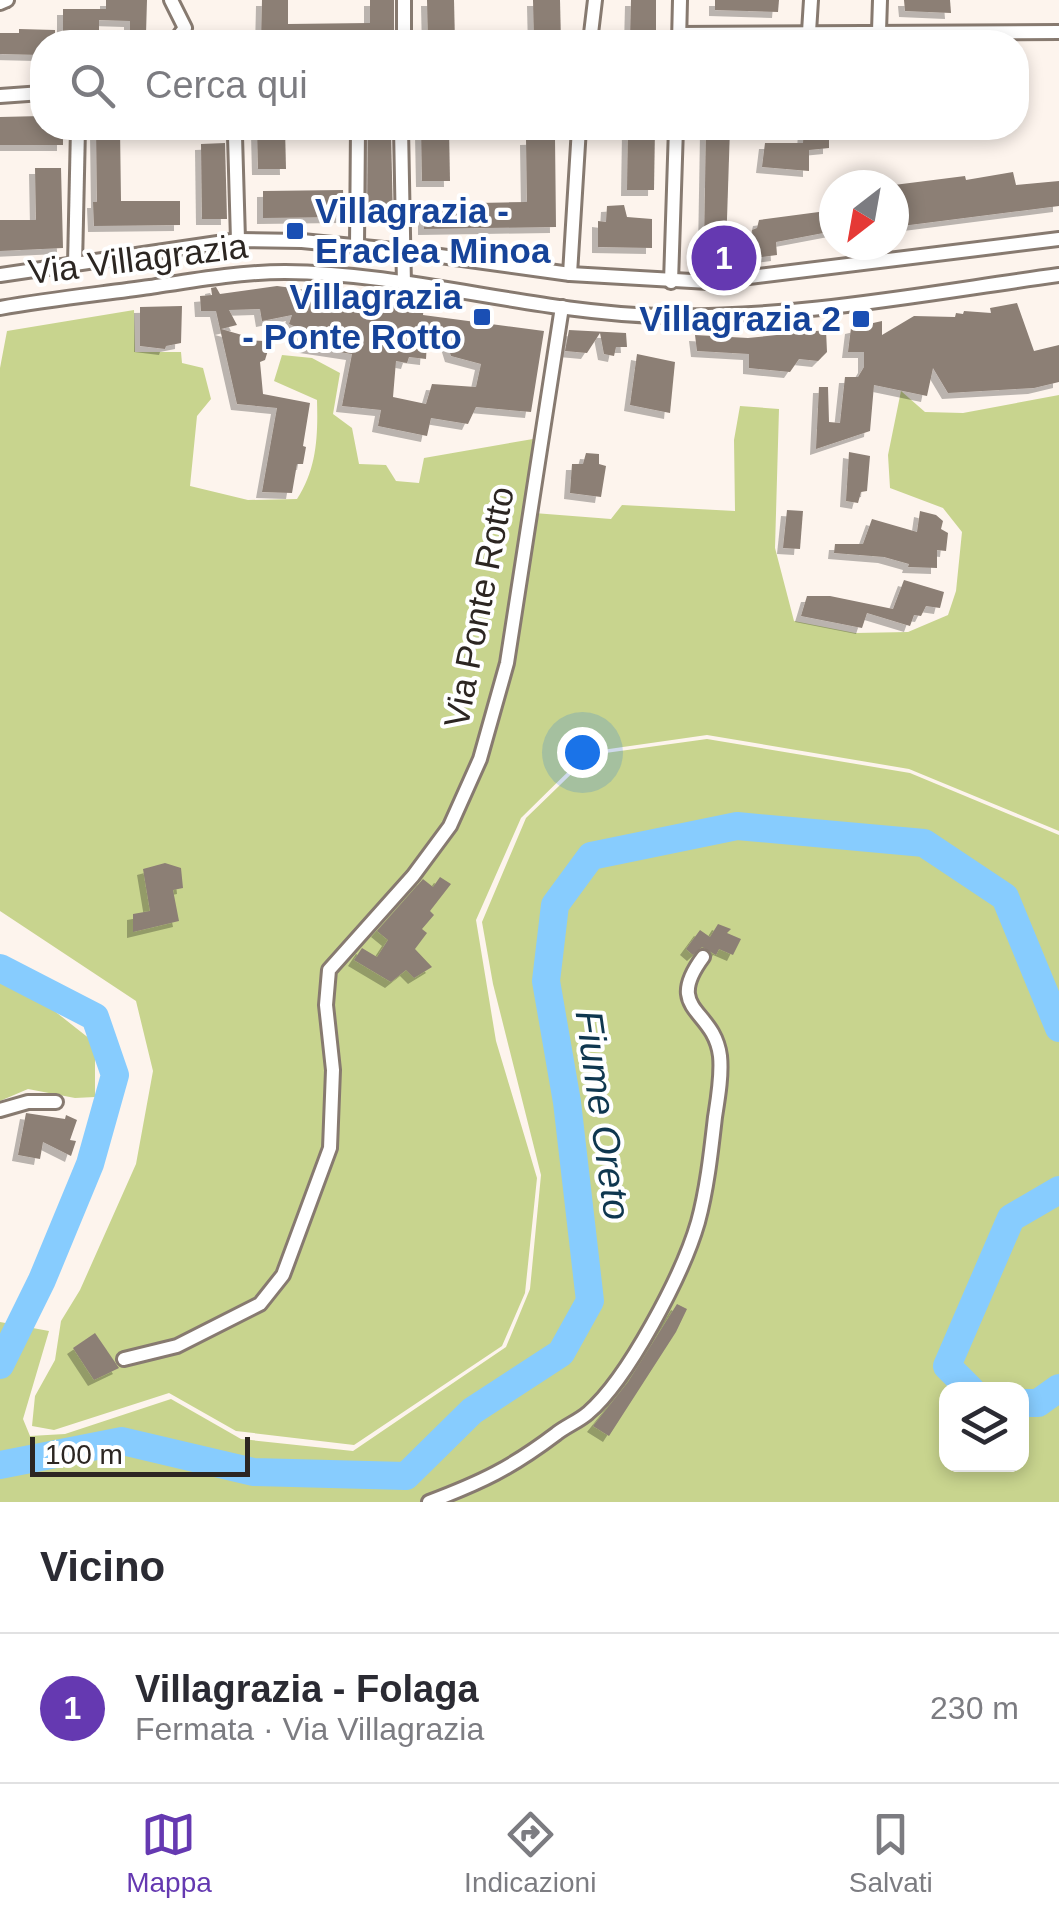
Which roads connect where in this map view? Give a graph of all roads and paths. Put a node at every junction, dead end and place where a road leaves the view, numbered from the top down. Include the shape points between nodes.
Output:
1 (7, 0) edge
2 (171, 0) edge
3 (404, 0) edge
4 (595, 0) edge
5 (680, 0) edge
6 (810, 0) edge
7 (880, 0) edge
8 (0, 3) edge
9 (184, 30) edge
10 (404, 30) edge
11 (591, 30) edge
12 (679, 30) edge
13 (809, 30) edge
14 (879, 30) edge
15 (1029, 32) edge
16 (1059, 32) edge
17 (30, 94) edge
18 (0, 96) edge
19 (78, 140) edge
20 (235, 140) edge
21 (358, 140) edge
22 (401, 140) edge
23 (578, 140) edge
24 (676, 140) edge
25 (1059, 239) edge
26 (238, 240) junction
27 (357, 246) junction
28 (404, 251) junction
29 (75, 266) junction
30 (570, 274) junction
31 (1059, 274) edge
32 (0, 275) edge
33 (672, 282) junction
34 (404, 285) junction
35 (562, 307) junction
36 (0, 308) edge
37 (702, 957) dead end
38 (56, 1102) dead end
39 (0, 1110) edge
40 (124, 1359) dead end
41 (429, 1502) edge

1 - 8 street
2 - 9 street
3 - 10 street
4 - 11 street
5 - 12 street
6 - 13 street
7 - 14 street
15 - 16 street
17 - 18 street
19 - 29 street
20 - 26 street
21 - 27 street
22 - 28 street
23 - 30 street
24 - 33 street
25 - 33 street, Via Villagrazia
26 - 27 street, Via Villagrazia
26 - 29 street, Via Villagrazia
27 - 28 street, Via Villagrazia
28 - 30 street, Via Villagrazia
28 - 34 street
29 - 32 street, Via Villagrazia
30 - 33 street, Via Villagrazia
31 - 35 street, Via Villagrazia via 730,317
34 - 35 street, Via Villagrazia
34 - 36 street, Via Villagrazia via 304,273 240,274
35 - 40 street, Via Ponte Rotto via 507,663 480,759 450,826 330,970 330,1148 284,1275 260,1304 177,1346
37 - 41 street via 686,997 714,1033 720,1058 698,1222 682,1263 617,1382 587,1414 529,1456
38 - 39 street

